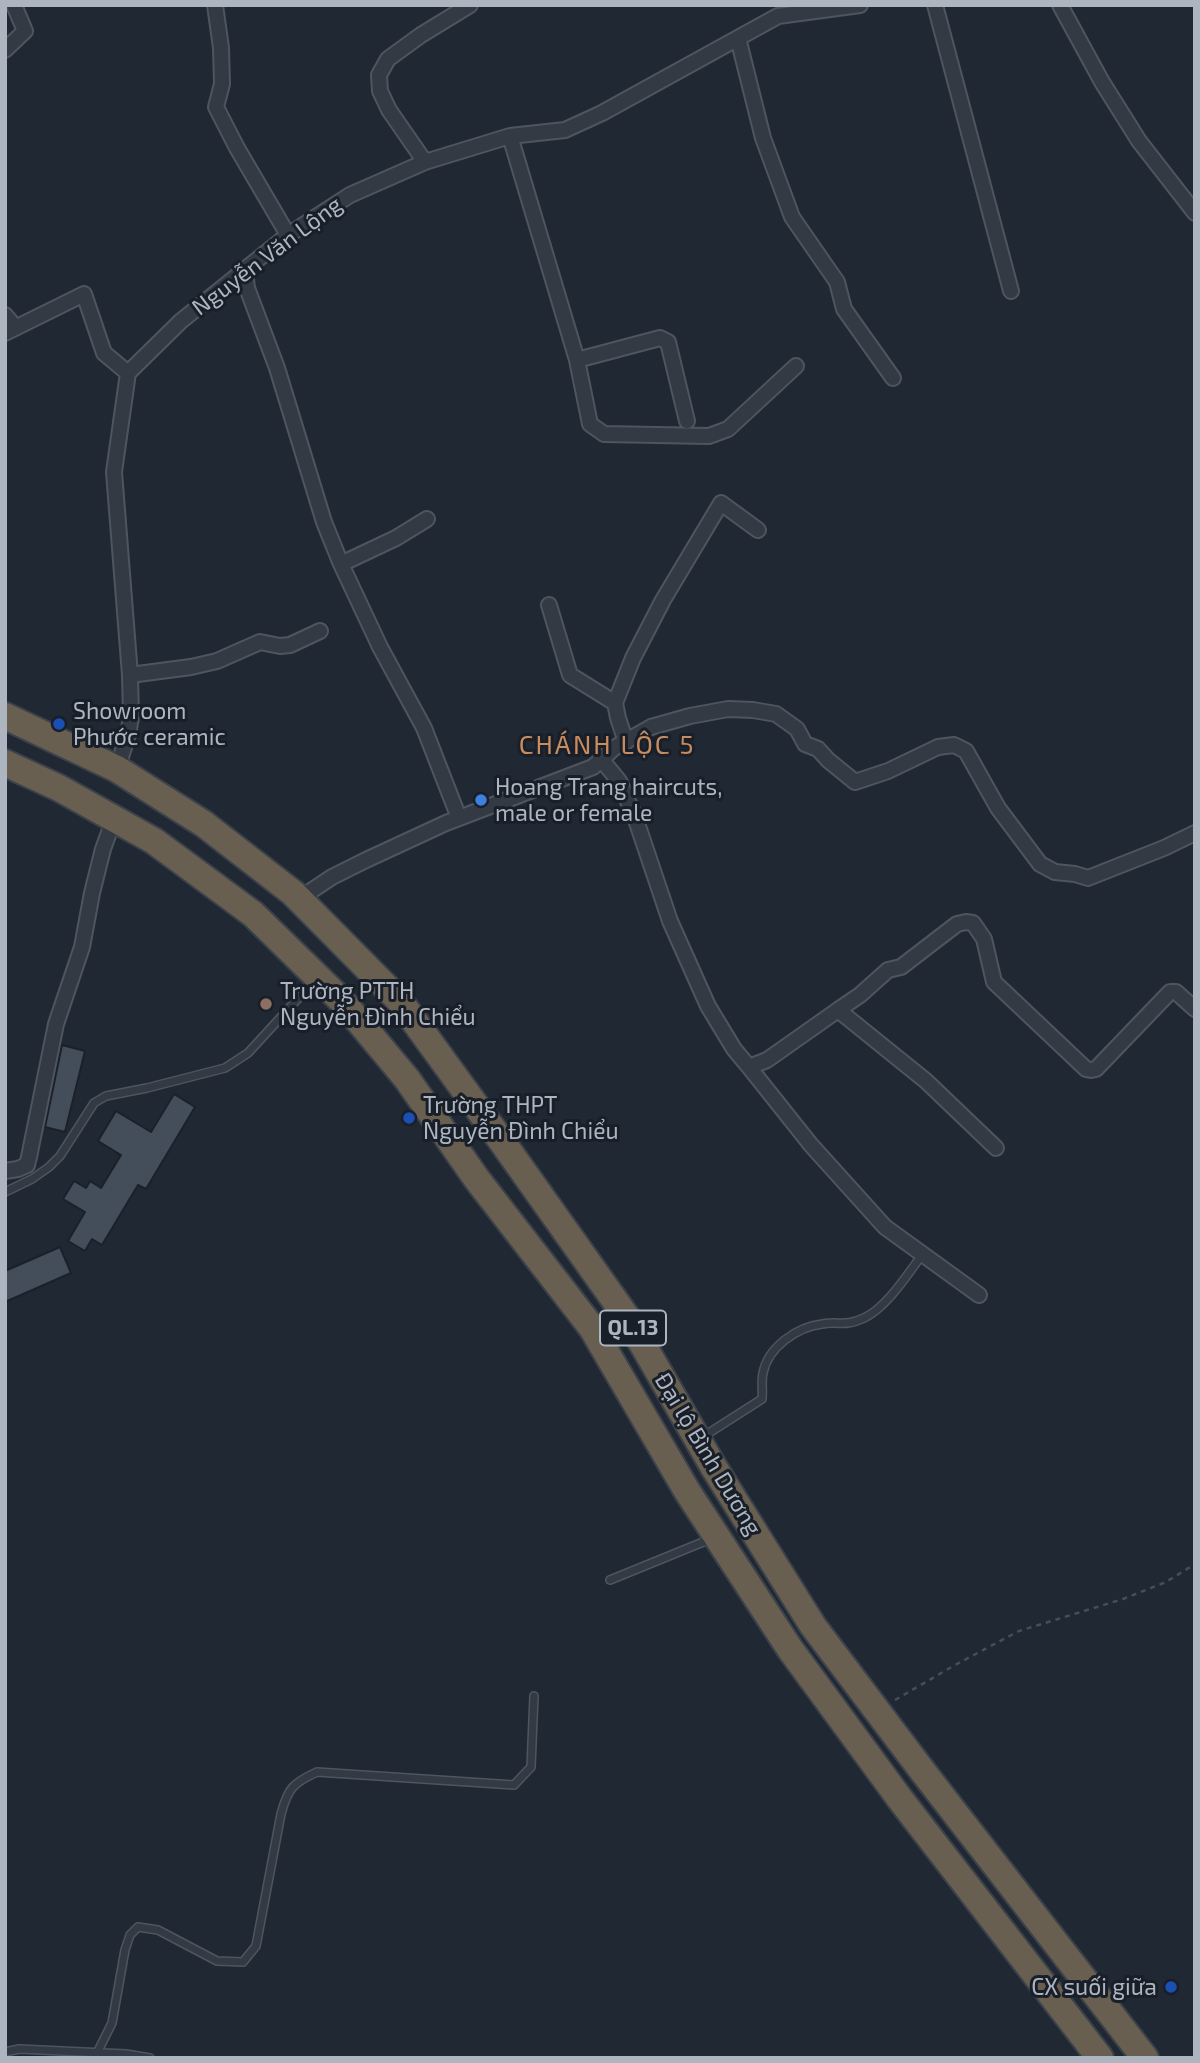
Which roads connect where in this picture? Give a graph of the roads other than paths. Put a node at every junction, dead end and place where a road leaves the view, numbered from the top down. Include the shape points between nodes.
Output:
1 (14, 5) edge
2 (215, 5) edge
3 (470, 5) edge
4 (860, 5) edge
5 (934, 5) edge
6 (1060, 5) edge
7 (777, 10) edge
8 (738, 38) junction
9 (5, 50) edge
10 (510, 136) junction
11 (425, 162) junction
12 (1195, 213) edge
13 (288, 235) junction
14 (244, 270) junction
15 (1011, 291) dead end
16 (5, 315) edge
17 (10, 330) edge
18 (576, 360) junction
19 (796, 366) dead end
20 (128, 373) junction
21 (893, 378) dead end
22 (687, 421) dead end
23 (427, 519) dead end
24 (758, 530) dead end
25 (341, 564) junction
26 (549, 605) dead end
27 (320, 631) dead end
28 (130, 675) junction
29 (615, 703) junction
30 (5, 716) edge
31 (626, 742) junction
32 (601, 759) junction
33 (5, 762) edge
34 (117, 769) junction
35 (104, 814) junction
36 (459, 818) junction
37 (1195, 833) edge
38 (299, 899) junction
39 (317, 977) junction
40 (1195, 1009) edge
41 (838, 1010) junction
42 (748, 1067) junction
43 (996, 1148) dead end
44 (5, 1171) edge
45 (5, 1192) edge
46 (922, 1255) junction
47 (979, 1295) dead end
48 (698, 1440) junction
49 (716, 1536) junction
50 (610, 1580) dead end
51 (534, 1696) dead end
52 (5, 2052) edge
53 (97, 2053) junction
54 (150, 2058) edge
55 (1100, 2058) edge
56 (1145, 2058) edge

1 - 9 street via 25,31
2 - 13 street via 222,84 216,107
3 - 11 street via 388,59 379,75 389,110
4 - 7 street
5 - 15 street
6 - 12 street via 1139,141
7 - 8 street, Nguyễn Văn Lộng
8 - 10 street, Nguyễn Văn Lộng via 565,130
8 - 21 street via 764,138 792,217 837,282 844,309
10 - 11 street, Nguyễn Văn Lộng
10 - 18 street
11 - 13 street, Nguyễn Văn Lộng via 350,195
13 - 14 street, Nguyễn Văn Lộng
14 - 20 street, Nguyễn Văn Lộng via 181,321
14 - 25 street
16 - 17 street
17 - 20 street via 84,294 104,353
18 - 19 street via 590,424 596,429 694,437 728,429
18 - 22 street via 665,339
20 - 28 street via 114,471
23 - 25 street
24 - 29 street via 721,503 663,600
25 - 36 street via 424,728
26 - 29 street via 570,675
27 - 28 street via 290,645 260,642 217,662
28 - 34 street via 130,726
29 - 31 street
30 - 34 highway, Đại lộ Bình Dương / QL.13
31 - 32 street
31 - 37 street via 651,727 690,716 753,709 776,714 797,729 805,744 818,749 855,782 938,747 954,745 966,751 998,808 1040,864 1084,878
32 - 36 street
32 - 42 street via 619,781 635,817 670,921 703,995
33 - 35 highway, Đại lộ Bình Dương / QL.13
34 - 35 highway
34 - 38 highway, Đại lộ Bình Dương / QL.13 via 204,824
35 - 39 highway, Đại lộ Bình Dương / QL.13 via 153,841 253,914
35 - 44 street via 82,947 57,1024 27,1165
36 - 38 street via 332,877
38 - 48 highway, Đại lộ Bình Dương / QL.13 via 399,1000 628,1319
39 - 45 lane via 248,1053 225,1068 106,1096 94,1103 49,1167
39 - 49 highway, Đại lộ Bình Dương / QL.13 via 407,1080 592,1328
40 - 41 street via 1170,992 1096,1069 1086,1069 994,982 985,939 973,923 966,922 901,967 888,970
41 - 42 street via 767,1060
41 - 43 street via 926,1081
42 - 46 street via 886,1227
46 - 47 street
46 - 48 lane via 896,1290 867,1317 847,1325 823,1323 803,1328 783,1341 769,1354 762,1374 762,1399
48 - 56 highway, Đại lộ Bình Dương / QL.13 via 813,1626
49 - 50 lane
49 - 55 highway, Đại lộ Bình Dương / QL.13 via 892,1788
51 - 53 lane via 531,1767 514,1785 317,1772 298,1781 287,1792 281,1814 256,1946 243,1962 217,1961 158,1930 138,1927 125,1950 112,2023
52 - 53 lane
53 - 54 lane

